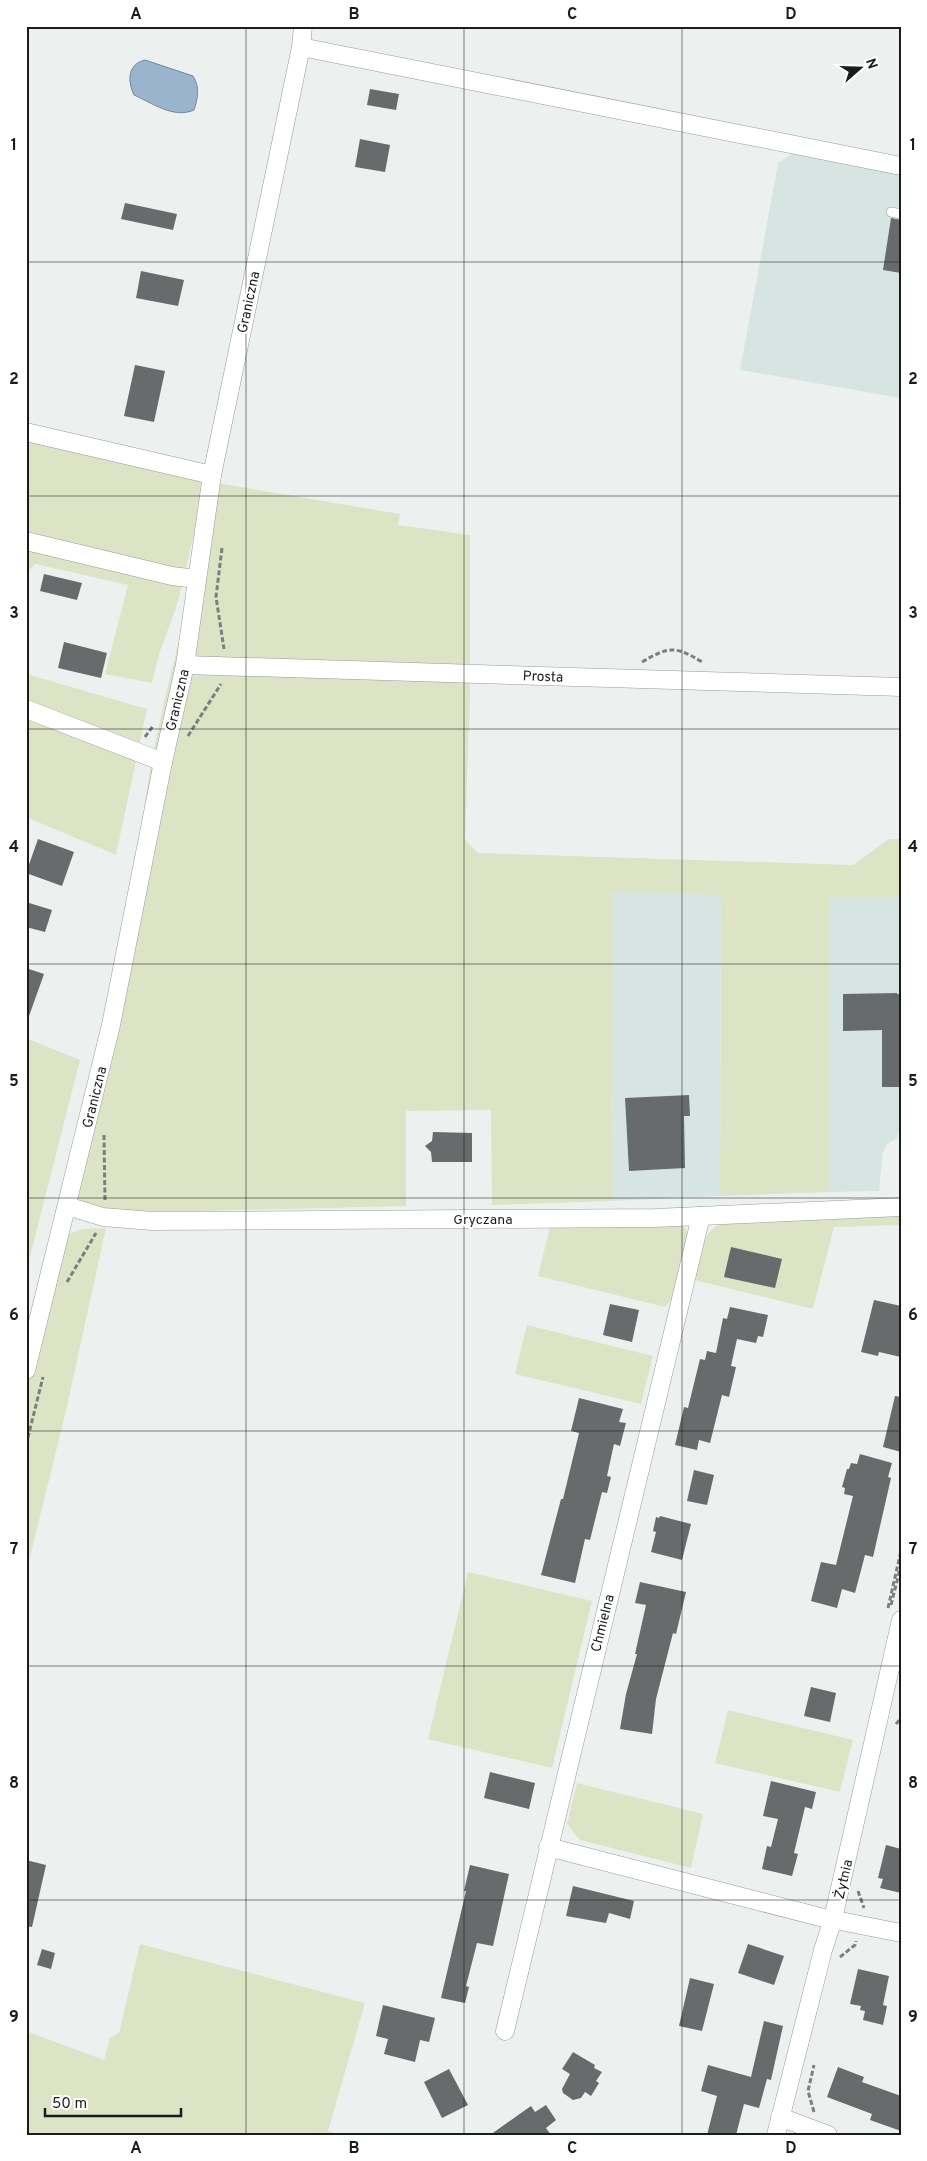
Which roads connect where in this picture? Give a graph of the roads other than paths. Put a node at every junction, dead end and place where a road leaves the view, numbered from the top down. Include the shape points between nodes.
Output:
1 (303, 26) edge
2 (301, 48) junction
3 (901, 166) edge
4 (891, 212) dead end
5 (901, 214) edge
6 (26, 432) edge
7 (212, 475) junction
8 (26, 540) edge
9 (197, 579) junction
10 (185, 665) junction
11 (901, 687) edge
12 (26, 709) edge
13 (163, 762) junction
14 (67, 1206) junction
15 (901, 1206) edge
16 (701, 1216) junction
17 (26, 1370) edge
18 (901, 1620) edge
19 (894, 1688) edge
20 (548, 1847) junction
21 (833, 1920) junction
22 (901, 1933) edge
23 (505, 2031) dead end
24 (780, 2117) junction
25 (776, 2135) edge
26 (828, 2135) edge

1 - 2 street, Graniczna
2 - 3 street
2 - 7 street, Graniczna
4 - 5 lane
6 - 7 street
7 - 9 street, Graniczna
8 - 9 street via 172,576
9 - 10 street, Graniczna
10 - 11 street, Prosta
10 - 13 street, Graniczna
12 - 13 street
13 - 14 street, Graniczna via 112,1024
14 - 16 street, Gryczana via 103,1218 152,1221
14 - 17 street, Graniczna
15 - 16 street, Gryczana
16 - 20 street, Chmielna
18 - 19 street, Żytnia
19 - 21 street, Żytnia
20 - 21 street
20 - 23 street, Chmielna
21 - 22 street
21 - 24 street, Żytnia
24 - 25 street, Żytnia
24 - 26 street

